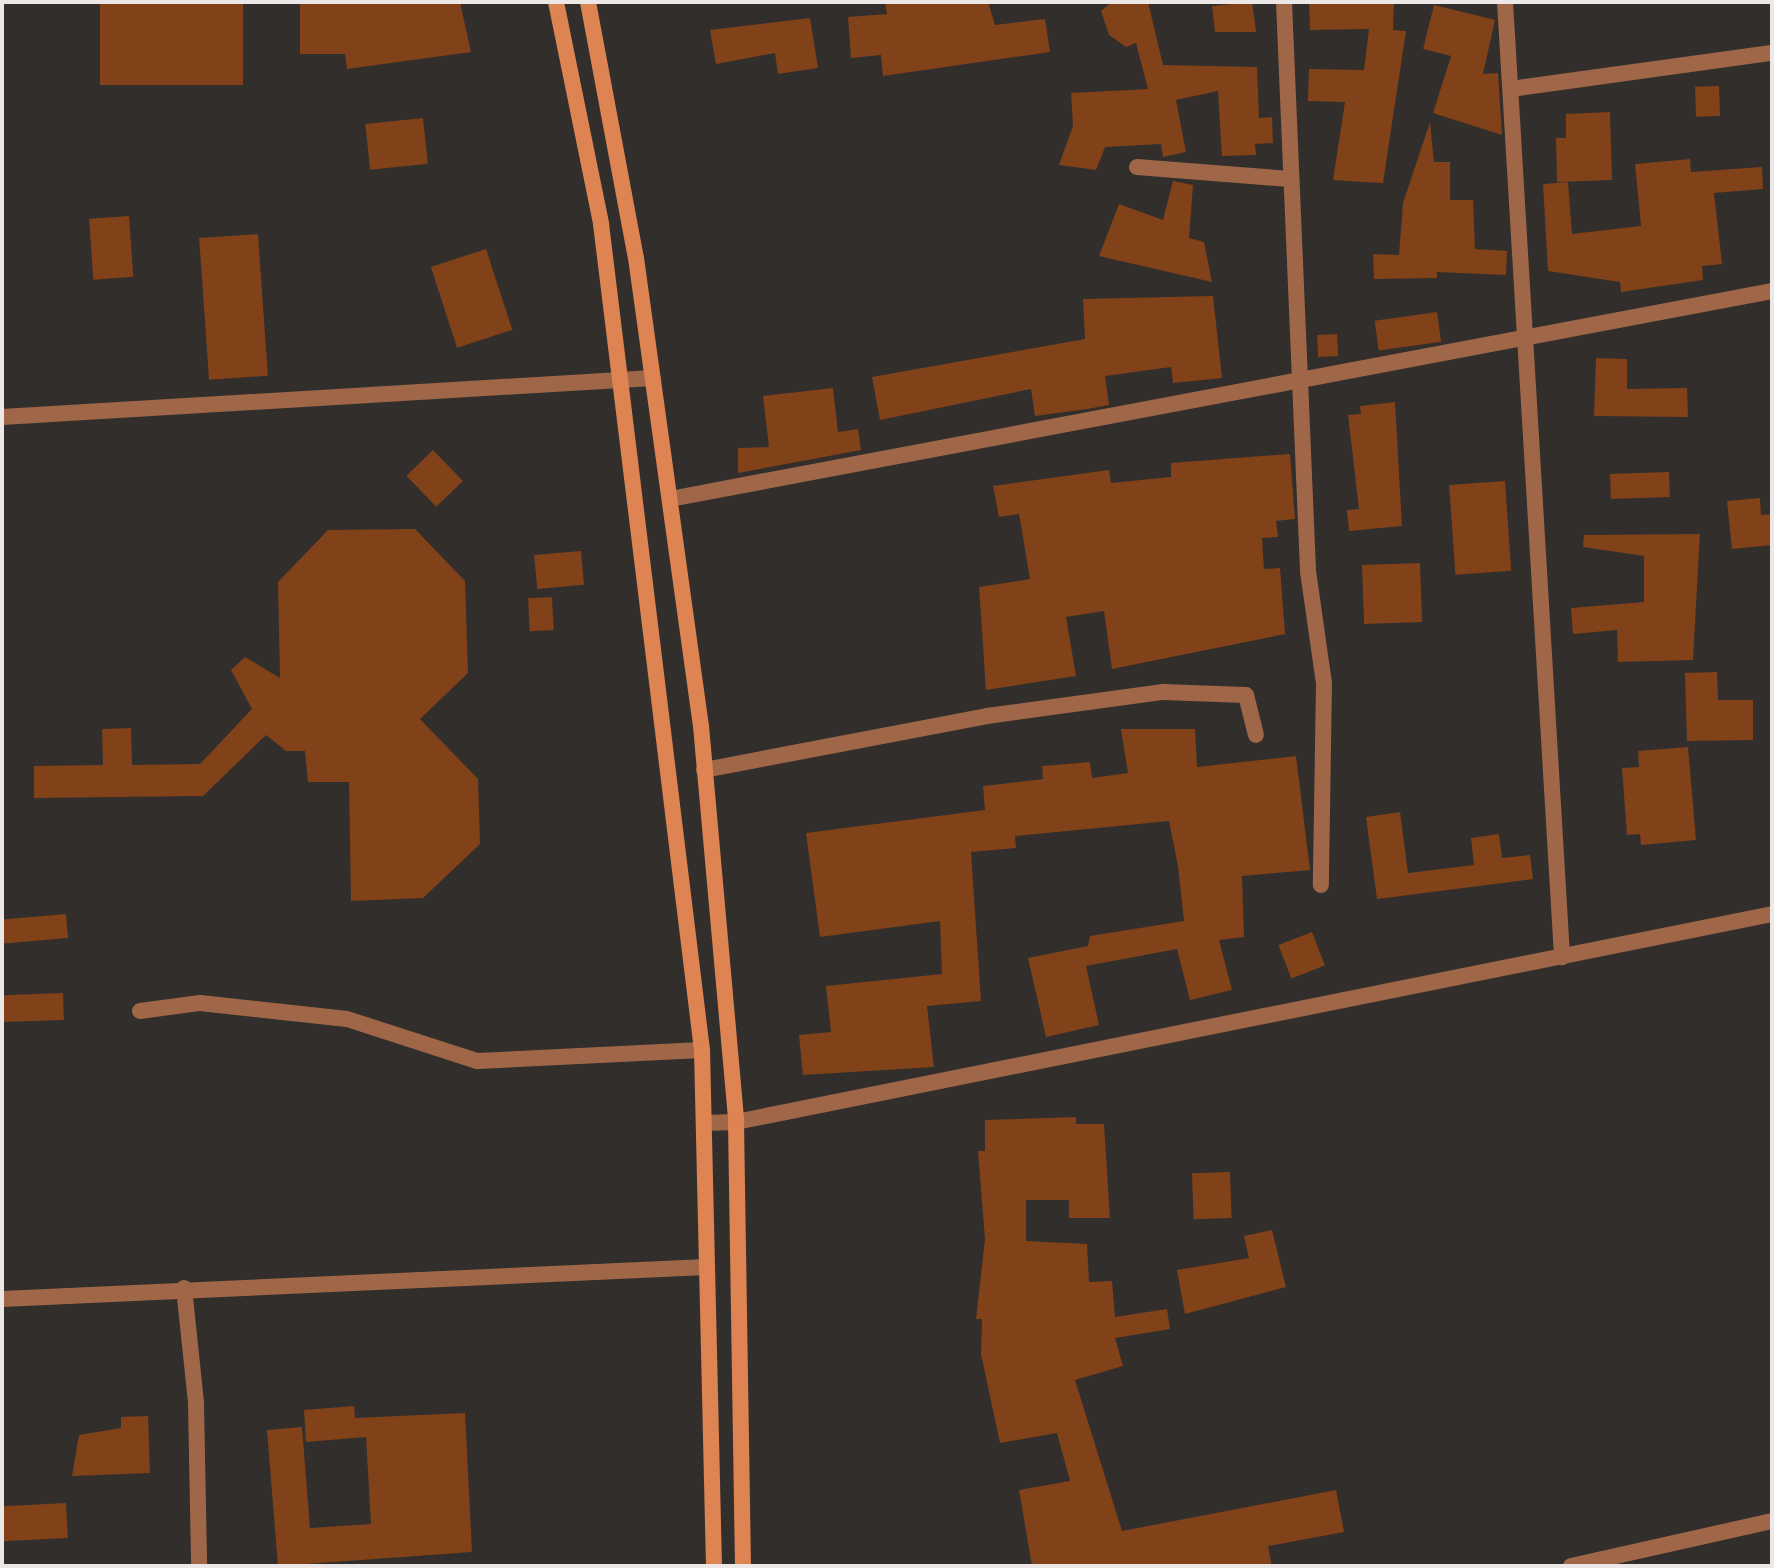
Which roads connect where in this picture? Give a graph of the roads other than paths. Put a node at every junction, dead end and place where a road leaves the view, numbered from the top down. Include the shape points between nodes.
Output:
1 (556, 2) edge
2 (588, 2) edge
3 (1284, 2) edge
4 (1505, 2) edge
5 (1772, 53) edge
6 (1511, 89) junction
7 (1137, 167) dead end
8 (1290, 179) junction
9 (1772, 291) edge
10 (1526, 343) junction
11 (653, 378) junction
12 (622, 383) junction
13 (1300, 383) junction
14 (2, 417) edge
15 (670, 499) junction
16 (1256, 735) dead end
17 (704, 770) junction
18 (1321, 885) dead end
19 (1772, 914) edge
20 (1562, 957) junction
21 (140, 1011) dead end
22 (702, 1050) junction
23 (736, 1122) junction
24 (705, 1123) junction
25 (706, 1267) junction
26 (184, 1288) junction
27 (2, 1299) edge
28 (1772, 1521) edge
29 (199, 1566) edge
30 (714, 1566) edge
31 (743, 1566) edge
32 (1571, 1566) edge

1 - 12 main road via 601,224
2 - 11 main road
3 - 8 street
4 - 6 street
5 - 6 street
6 - 10 street
7 - 8 street
8 - 13 street
9 - 10 street
10 - 13 street
10 - 20 street
11 - 12 street
11 - 15 main road
12 - 14 street
12 - 22 main road
13 - 15 street
13 - 18 street via 1308,571 1324,683
15 - 17 main road
16 - 17 street via 1246,695 1175,691 987,716
17 - 23 main road
19 - 20 street
20 - 23 street
21 - 22 street via 200,1003 347,1019 477,1061
22 - 24 main road
23 - 24 street
23 - 31 main road
24 - 25 main road
25 - 26 street
25 - 30 main road
26 - 27 street
26 - 29 street via 196,1403
28 - 32 street

